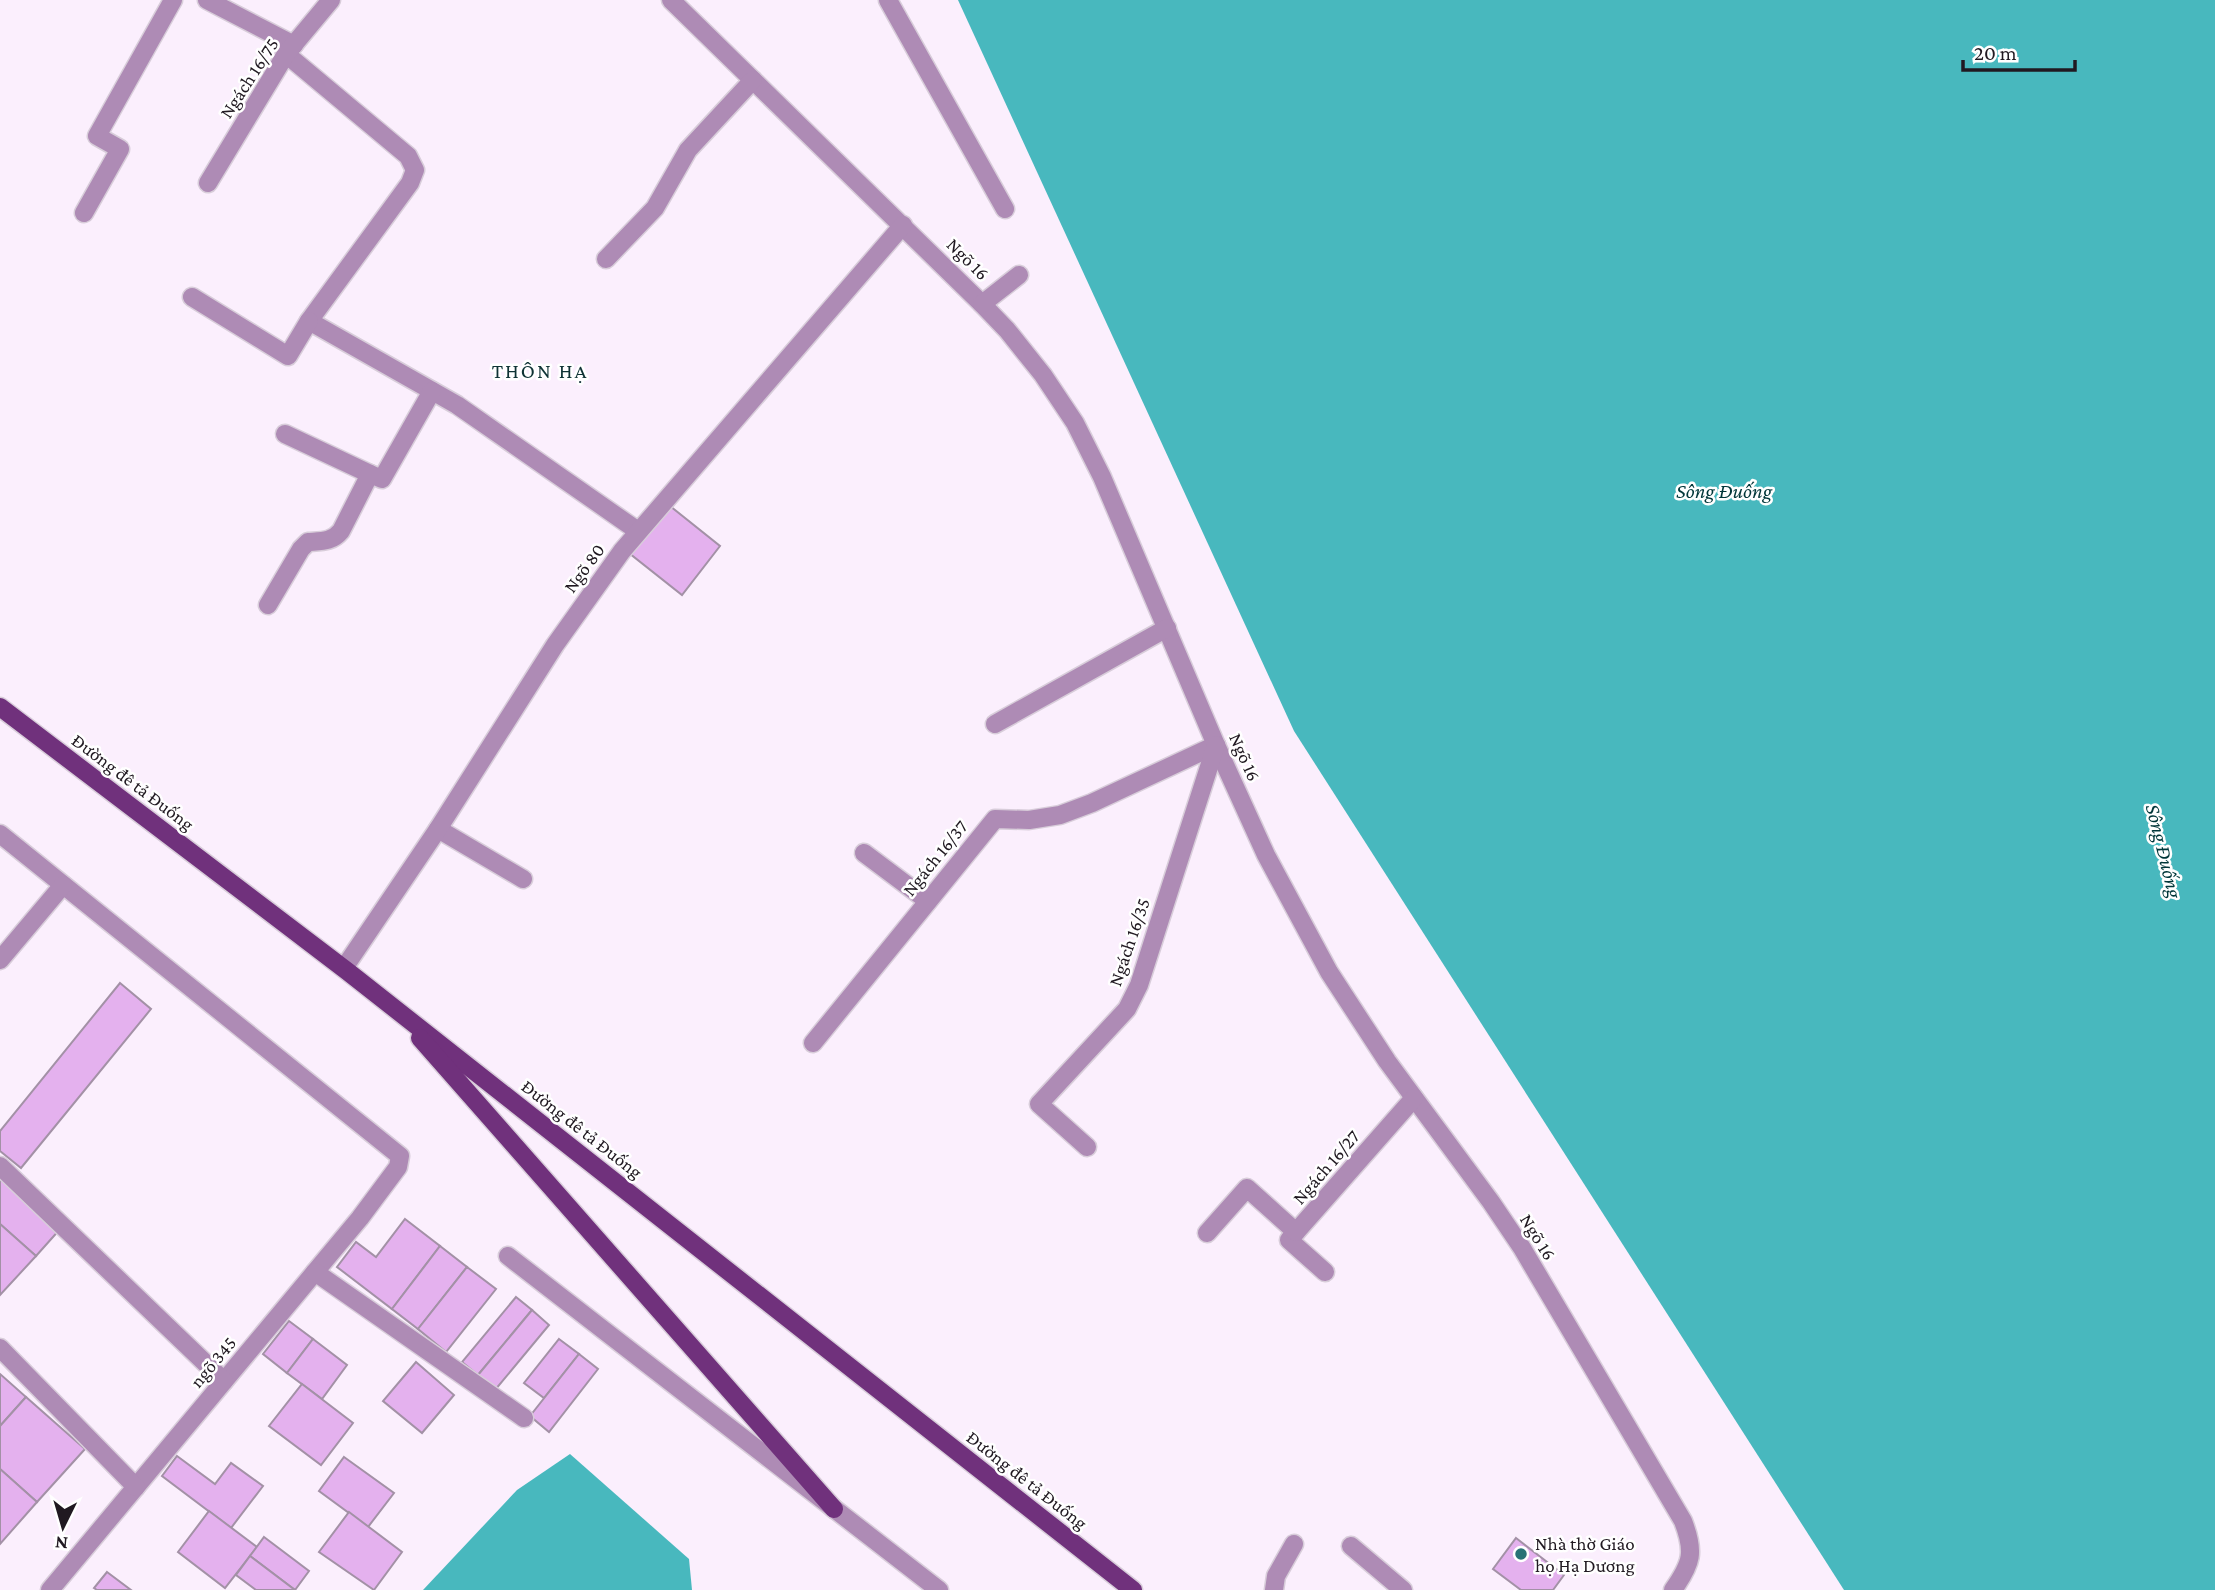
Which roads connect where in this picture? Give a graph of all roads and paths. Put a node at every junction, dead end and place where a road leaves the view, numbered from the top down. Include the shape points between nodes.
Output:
1 (173, 0) edge
2 (207, 0) edge
3 (331, 0) edge
4 (671, 0) edge
5 (888, 0) edge
6 (290, 50) junction
7 (753, 80) junction
8 (208, 183) dead end
9 (1005, 209) dead end
10 (84, 213) dead end
11 (903, 225) junction
12 (606, 259) dead end
13 (1020, 275) dead end
14 (192, 297) dead end
15 (982, 304) junction
16 (309, 321) junction
17 (432, 391) junction
18 (285, 434) dead end
19 (370, 474) junction
20 (638, 531) junction
21 (268, 605) dead end
22 (1167, 628) junction
23 (0, 708) edge
24 (995, 724) dead end
25 (1216, 745) junction
26 (438, 829) junction
27 (0, 834) edge
28 (864, 853) dead end
29 (523, 879) dead end
30 (63, 885) junction
31 (928, 901) junction
32 (0, 960) edge
33 (344, 968) junction
34 (389, 1004) junction
35 (813, 1043) dead end
36 (1414, 1098) junction
37 (1087, 1147) dead end
38 (0, 1166) edge
39 (1296, 1231) junction
40 (1207, 1233) dead end
41 (508, 1255) dead end
42 (315, 1272) junction
43 (1325, 1272) dead end
44 (0, 1349) edge
45 (224, 1381) junction
46 (524, 1419) dead end
47 (136, 1487) junction
48 (834, 1508) junction
49 (1294, 1544) dead end
50 (1352, 1546) dead end
51 (50, 1590) edge
52 (939, 1590) edge
53 (1133, 1590) edge
54 (1274, 1590) edge
55 (1403, 1590) edge
56 (1673, 1590) edge

1 - 10 street via 97,136 120,149
2 - 6 street
3 - 6 street, Ngách 16/75
4 - 7 street, Ngõ 16
5 - 9 street
6 - 8 street, Ngách 16/75
6 - 16 street via 408,156 415,170 411,183
7 - 11 street, Ngõ 16
7 - 12 street via 688,150 655,208
11 - 15 street, Ngõ 16
11 - 20 street, Ngõ 80
13 - 15 street
14 - 16 street via 288,356
15 - 22 street, Ngõ 16 via 1043,375 1075,423
16 - 17 street
17 - 19 street via 382,479
17 - 20 street
18 - 19 street
19 - 21 street via 341,531 328,541 308,542
20 - 26 street, Ngõ 80 via 555,645
22 - 24 street
22 - 25 street, Ngõ 16
23 - 33 main road, Đường đê tả Đuống
25 - 31 street, Ngách 16/37 via 1060,815 995,819
25 - 36 street, Ngõ 16 via 1266,855 1329,972
25 - 37 street, Ngách 16/35 via 1139,985 1127,1009 1040,1104
26 - 29 street
26 - 33 street, Ngõ 80
27 - 30 street
28 - 31 street
30 - 32 street
30 - 42 street, ngõ 345 via 400,1156 398,1167
31 - 35 street, Ngách 16/37
33 - 34 main road, Đường đê tả Đuống
34 - 48 main road
34 - 53 main road, Đường đê tả Đuống
36 - 39 street, Ngách 16/27
36 - 56 street, Ngõ 16 via 1522,1248 1683,1521 1691,1558
38 - 45 street
39 - 40 street, Ngách 16/27 via 1247,1188
39 - 43 street via 1289,1240
41 - 48 street
42 - 45 street, ngõ 345
42 - 46 street
44 - 47 street
45 - 47 street, ngõ 345
47 - 51 street, ngõ 345
48 - 52 street
49 - 54 street via 1276,1576
50 - 55 street

